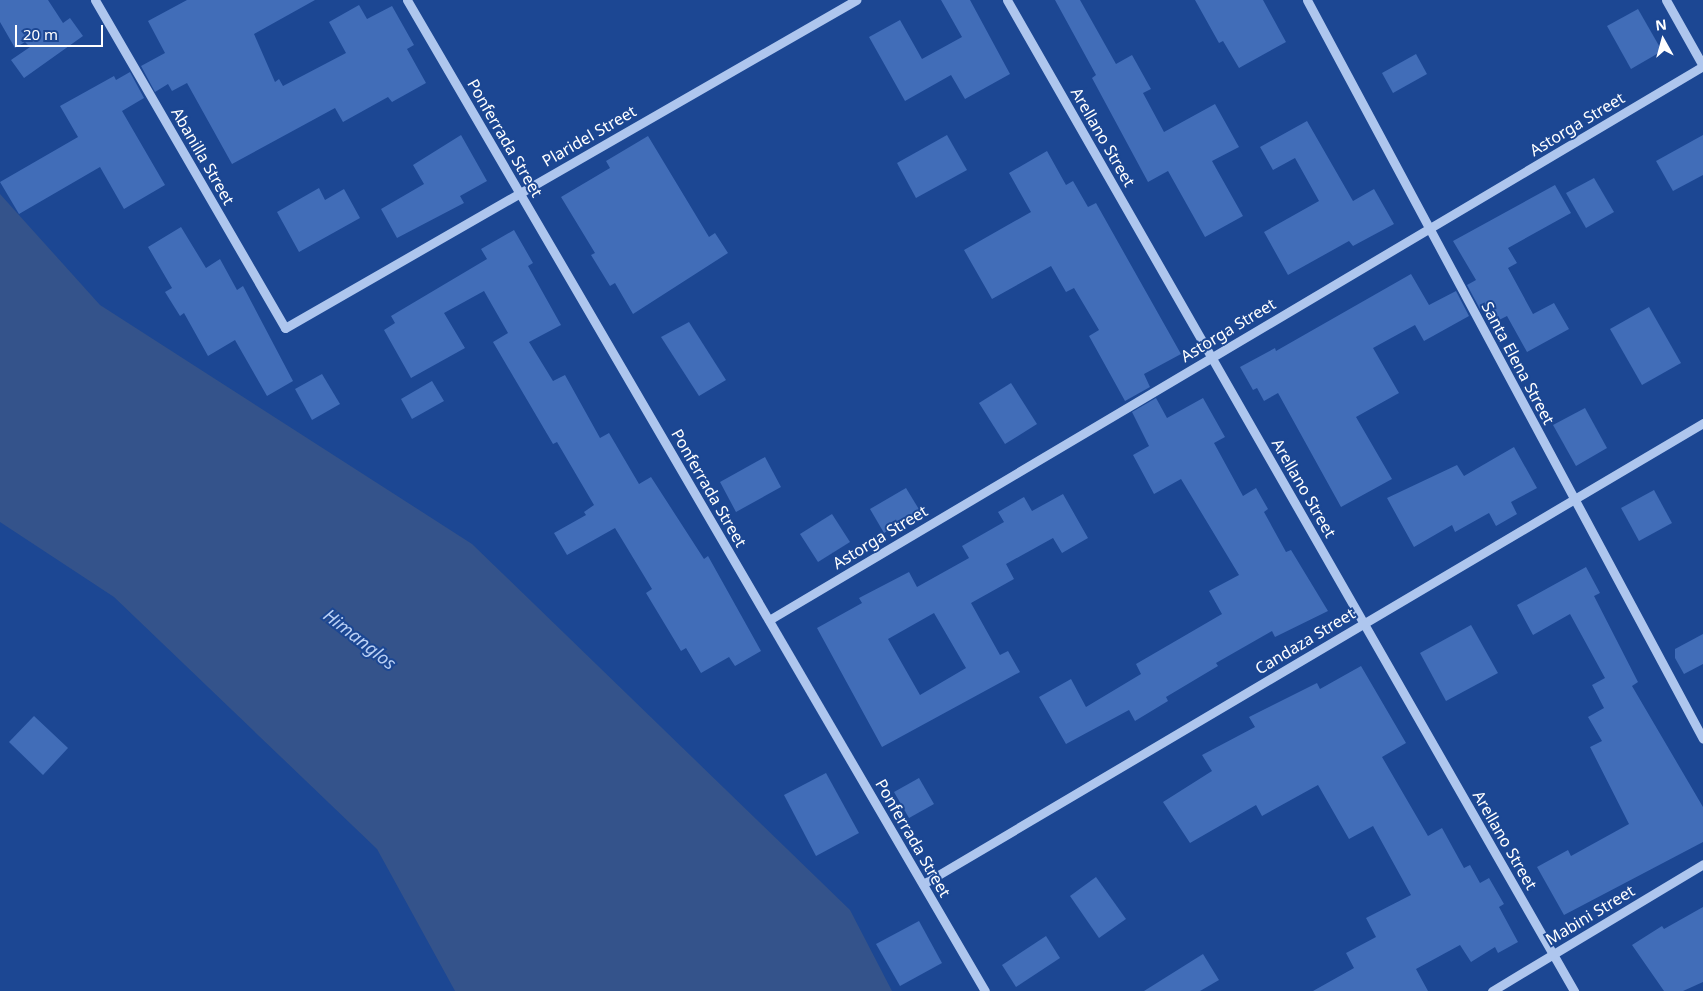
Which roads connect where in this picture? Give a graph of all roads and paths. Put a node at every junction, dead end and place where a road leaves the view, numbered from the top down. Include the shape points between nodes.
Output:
1 (95, 0) edge
2 (407, 0) edge
3 (856, 0) edge
4 (1007, 0) edge
5 (1307, 0) edge
6 (1666, 0) edge
7 (1703, 66) edge
8 (520, 193) junction
9 (1430, 229) junction
10 (285, 328) joint
11 (1212, 358) junction
12 (1703, 423) edge
13 (1574, 499) junction
14 (769, 620) junction
15 (1364, 623) junction
16 (1703, 739) edge
17 (1703, 864) edge
18 (923, 884) junction
19 (1553, 954) junction
20 (985, 991) edge
21 (1492, 991) edge
22 (1574, 991) edge

1 - 10 street, Abanilla Street
2 - 8 street, Ponferrada Street
3 - 8 street, Plaridel Street
4 - 11 street, Arellano Street
5 - 9 street, Santa Elena Street
6 - 7 street
7 - 9 street, Astorga Street
8 - 10 street, Plaridel Street
8 - 14 street, Ponferrada Street
9 - 11 street, Astorga Street
9 - 13 street, Santa Elena Street
11 - 14 street, Astorga Street
11 - 15 street, Arellano Street
12 - 13 street, Candaza Street
13 - 15 street, Candaza Street
13 - 16 street, Santa Elena Street
14 - 18 street, Ponferrada Street
15 - 18 street, Candaza Street
15 - 19 street, Arellano Street
17 - 19 street, Mabini Street
18 - 20 street, Ponferrada Street
19 - 21 street, Mabini Street
19 - 22 street, Arellano Street

